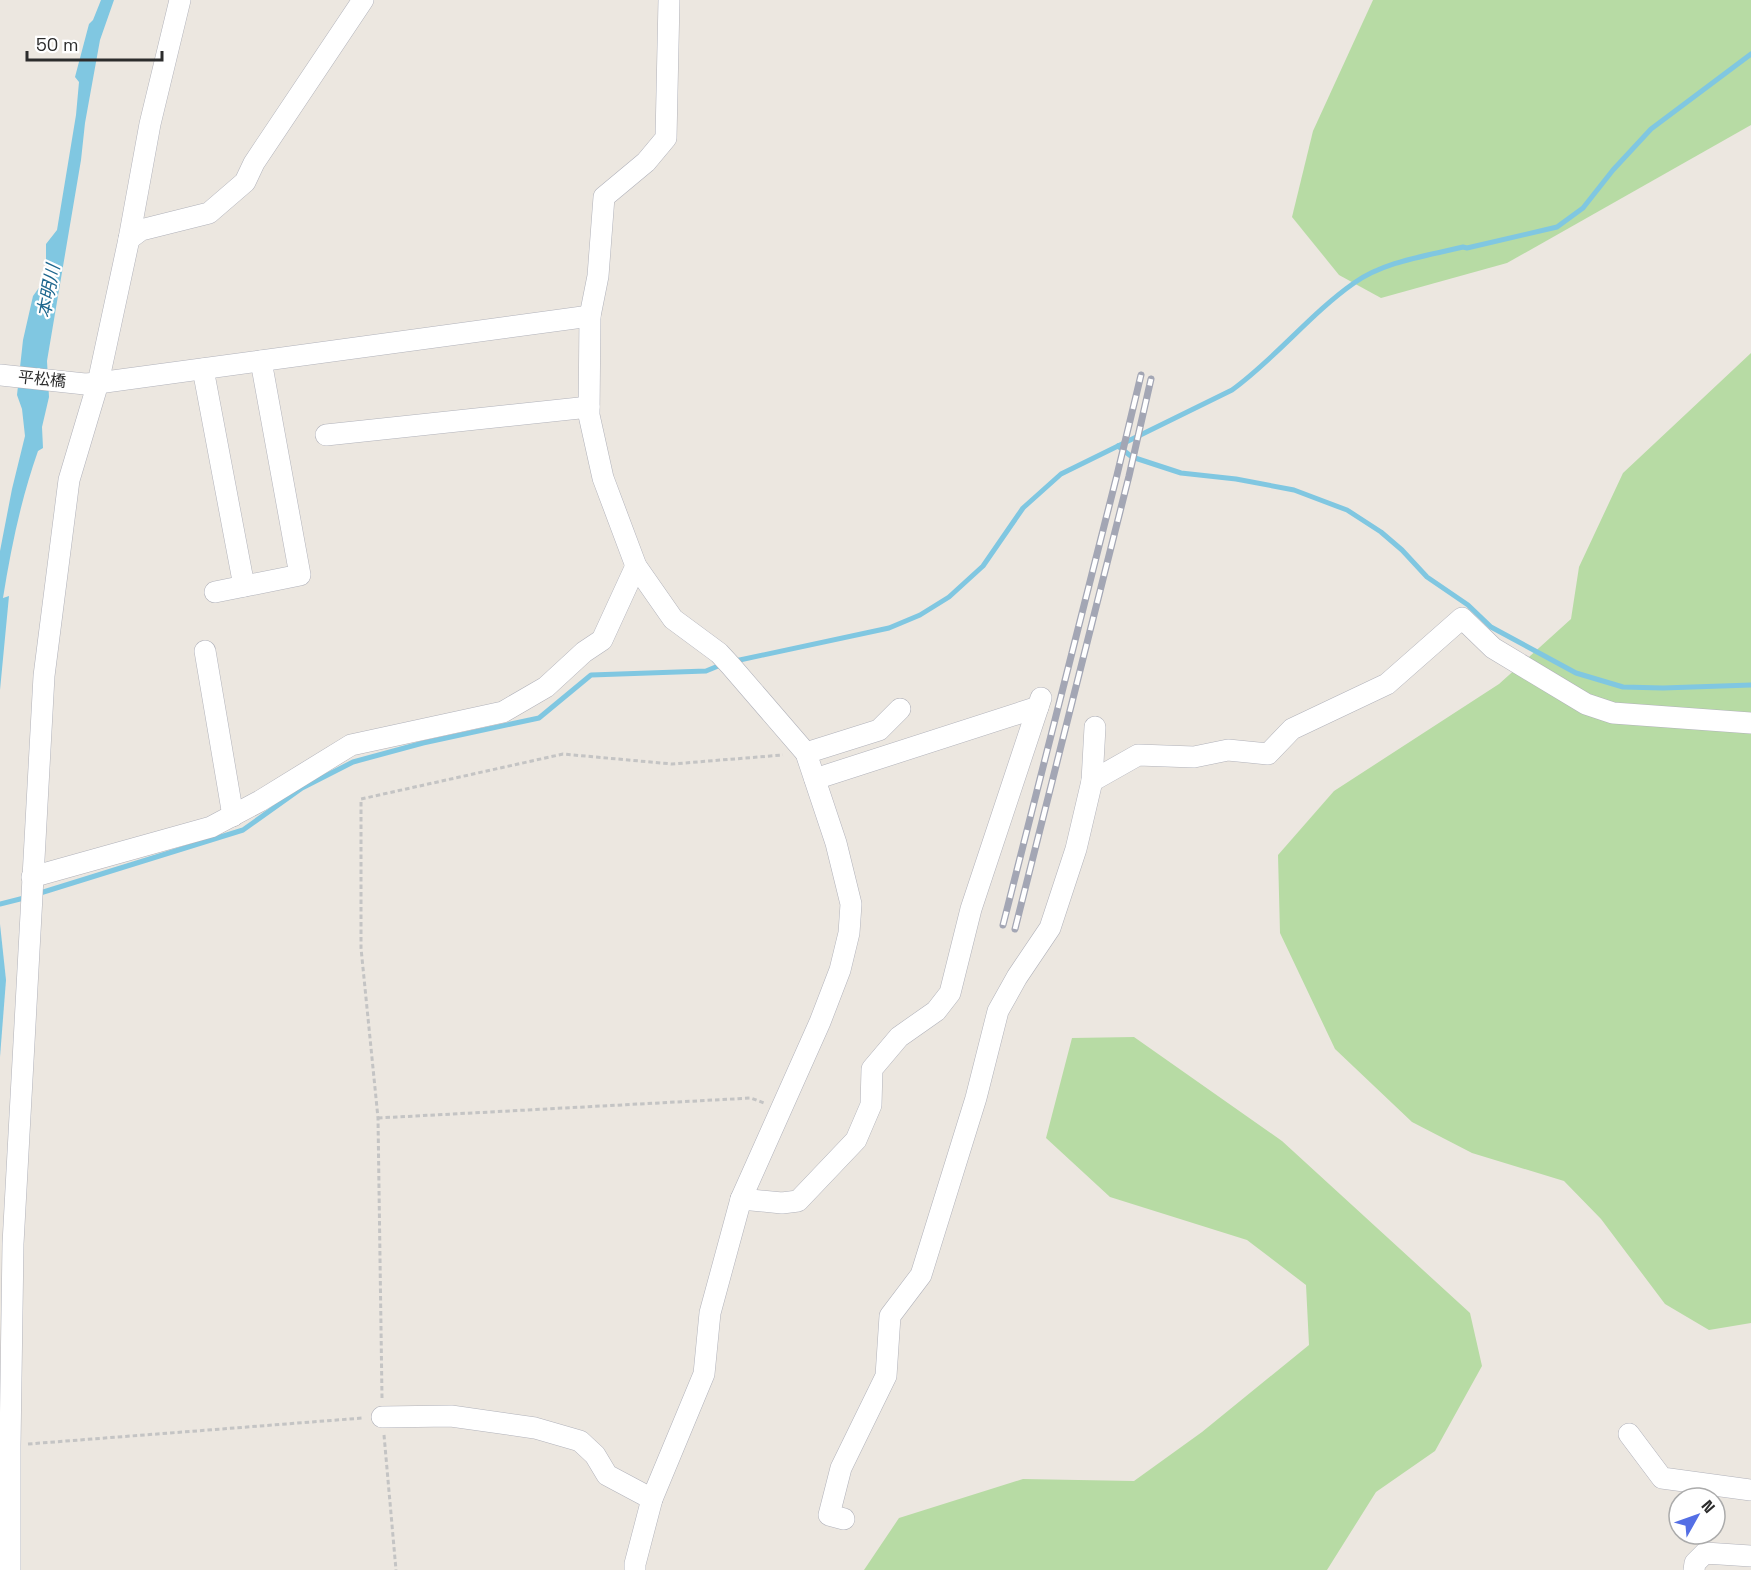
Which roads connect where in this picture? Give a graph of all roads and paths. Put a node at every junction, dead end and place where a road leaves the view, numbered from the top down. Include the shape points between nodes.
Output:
1 (180, 0) edge
2 (363, 0) edge
3 (669, 0) edge
4 (129, 239) junction
5 (590, 316) junction
6 (261, 361) junction
7 (203, 369) junction
8 (0, 375) edge
9 (92, 384) junction
10 (589, 407) junction
11 (326, 435) dead end
12 (636, 566) junction
13 (244, 586) junction
14 (215, 592) dead end
15 (205, 651) dead end
16 (900, 709) dead end
17 (1751, 723) edge
18 (1095, 727) dead end
19 (806, 753) junction
20 (815, 779) junction
21 (1092, 781) junction
22 (233, 816) junction
23 (32, 880) junction
24 (782, 1109) junction
25 (378, 1118) junction
26 (741, 1199) junction
27 (382, 1417) junction
28 (1629, 1434) dead end
29 (9, 1446) junction
30 (1751, 1490) edge
31 (652, 1499) junction
32 (844, 1519) dead end
33 (1751, 1556) edge
34 (10, 1570) edge
35 (396, 1570) edge
36 (635, 1570) edge
37 (1694, 1570) edge

1 - 4 street via 150,124
2 - 4 street via 245,182 209,213 141,230
3 - 5 street via 666,138 646,162 604,197 598,276
4 - 9 street
5 - 6 street, 平松橋
5 - 10 street
6 - 7 street, 平松橋
6 - 13 street via 300,575
7 - 9 street, 平松橋
7 - 13 street
8 - 9 street, 平松橋
9 - 23 street via 69,480 44,676
10 - 11 street
10 - 12 street via 603,478
12 - 19 street via 673,619 725,660
12 - 22 street via 602,640 546,687 503,712 351,745
13 - 14 street
15 - 22 street
16 - 19 street via 879,730
17 - 21 street via 1613,713 1586,704 1493,648 1462,618 1387,684 1292,729 1268,754 1228,750 1194,757 1138,754
18 - 21 street
19 - 20 street
19 - 25 path via 672,764 563,754 361,799 361,948
20 - 24 street via 851,904 849,933 840,970
20 - 26 street via 1040,702 971,909 950,993 936,1011 899,1037 872,1069 871,1105 856,1140 798,1200 782,1203
21 - 32 street via 1076,849 1050,928 998,1011 976,1098 921,1275 890,1316 886,1376 841,1468 829,1515
22 - 23 street via 211,827
23 - 29 street via 13,1244
24 - 25 path via 751,1098
24 - 26 street
25 - 27 path
26 - 31 street via 710,1313 704,1374
27 - 29 path
27 - 31 street via 451,1416 534,1428 580,1441 595,1455 607,1475
27 - 35 path
28 - 30 street via 1662,1478
29 - 34 street
31 - 36 street
33 - 37 street via 1705,1553

